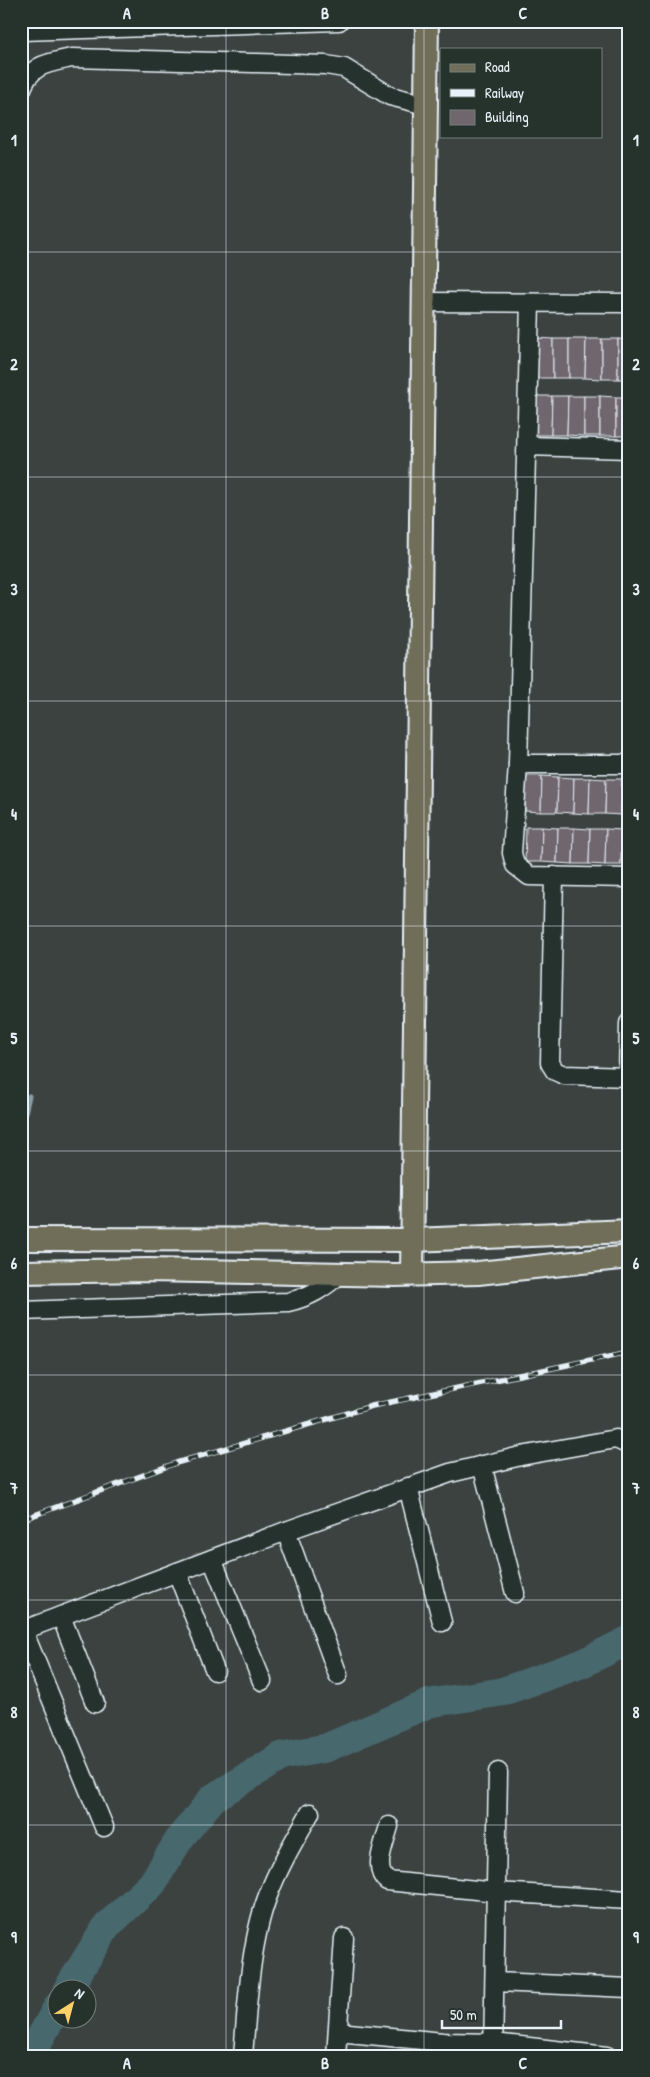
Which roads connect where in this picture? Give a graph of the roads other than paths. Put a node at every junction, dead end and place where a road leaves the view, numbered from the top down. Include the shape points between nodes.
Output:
1 (339, 21) edge
2 (427, 21) edge
3 (21, 31) edge
4 (21, 91) edge
5 (426, 105) junction
6 (423, 302) junction
7 (530, 303) junction
8 (629, 303) edge
9 (527, 446) junction
10 (629, 449) edge
11 (518, 764) junction
12 (629, 764) edge
13 (554, 876) junction
14 (629, 878) edge
15 (629, 1023) edge
16 (628, 1077) edge
17 (629, 1231) edge
18 (21, 1239) edge
19 (412, 1240) junction
20 (629, 1258) edge
21 (21, 1272) edge
22 (341, 1273) junction
23 (412, 1274) junction
24 (21, 1310) edge
25 (629, 1445) edge
26 (482, 1465) junction
27 (408, 1488) junction
28 (286, 1531) junction
29 (212, 1559) junction
30 (176, 1572) junction
31 (515, 1593) dead end
32 (61, 1616) junction
33 (442, 1622) dead end
34 (22, 1630) edge
35 (216, 1671) dead end
36 (338, 1675) dead end
37 (262, 1680) dead end
38 (95, 1702) dead end
39 (498, 1772) dead end
40 (310, 1813) dead end
41 (104, 1826) dead end
42 (389, 1826) dead end
43 (496, 1892) junction
44 (629, 1900) edge
45 (344, 1938) dead end
46 (495, 1982) junction
47 (629, 1988) edge
48 (338, 2032) junction
49 (493, 2049) edge
50 (243, 2056) edge
51 (336, 2056) edge
52 (607, 2056) edge

1 - 3 street
2 - 5 main road
4 - 5 street via 41,64 72,58 274,62 344,68 379,91
5 - 6 main road
6 - 7 street
6 - 19 main road
7 - 8 street
7 - 9 street
9 - 10 street
9 - 11 street
11 - 12 street
11 - 13 street via 512,853 515,865 529,876
13 - 14 street
13 - 16 street via 550,1063 555,1071 564,1075
15 - 16 street
17 - 19 main road
18 - 19 main road
19 - 23 main road
20 - 23 main road via 478,1273
21 - 22 main road
22 - 23 main road
22 - 24 street via 313,1295 288,1302
25 - 26 street via 616,1439
26 - 27 street
26 - 31 street
27 - 28 street
27 - 33 street
28 - 29 street
28 - 36 street
29 - 30 street
29 - 37 street
30 - 32 street
30 - 35 street
32 - 34 street
32 - 38 street
34 - 41 street
39 - 43 street
40 - 50 street via 266,1900 248,1996
42 - 43 street via 379,1869 387,1881
43 - 44 street
43 - 46 street
45 - 48 street
46 - 47 street
46 - 49 street
48 - 49 street
48 - 51 street
49 - 52 street

